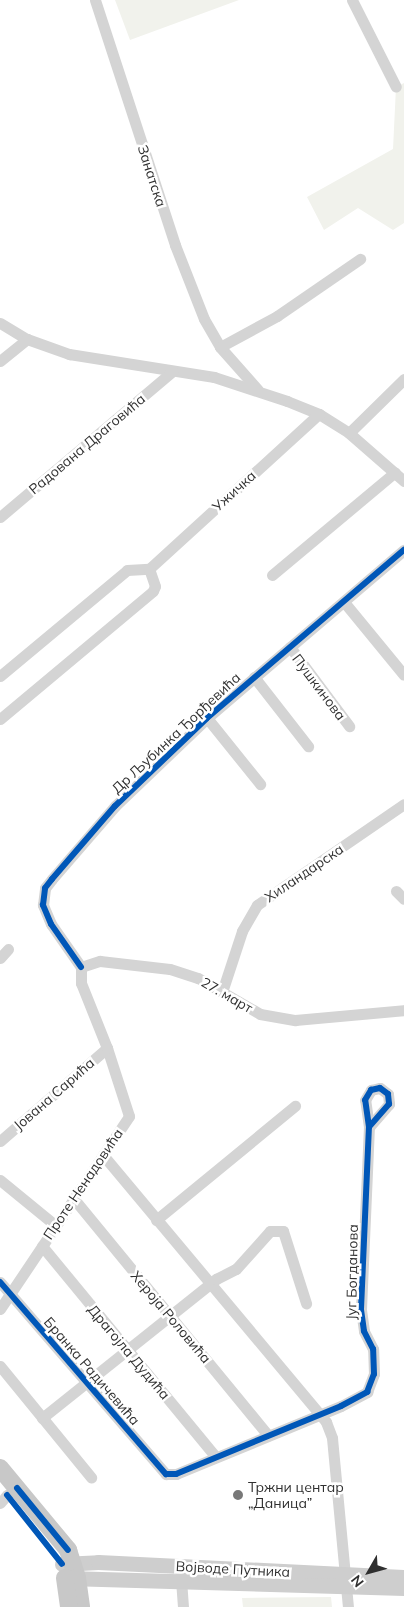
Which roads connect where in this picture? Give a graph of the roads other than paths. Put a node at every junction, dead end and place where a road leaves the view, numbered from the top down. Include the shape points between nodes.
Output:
1 (95, 0) edge
2 (352, 0) edge
3 (396, 87) dead end
4 (360, 259) dead end
5 (0, 323) edge
6 (27, 339) junction
7 (220, 347) junction
8 (0, 361) edge
9 (233, 361) junction
10 (173, 371) junction
11 (404, 379) edge
12 (226, 380) junction
13 (258, 390) junction
14 (319, 414) junction
15 (349, 433) junction
16 (396, 472) junction
17 (404, 481) edge
18 (0, 517) edge
19 (404, 550) edge
20 (149, 569) junction
21 (272, 574) dead end
22 (344, 602) junction
23 (290, 647) junction
24 (404, 675) edge
25 (0, 676) edge
26 (254, 678) junction
27 (207, 718) junction
28 (0, 719) edge
29 (349, 726) dead end
30 (308, 746) dead end
31 (260, 784) dead end
32 (404, 804) edge
33 (81, 967) junction
34 (222, 992) junction
35 (404, 1010) edge
36 (107, 1048) junction
37 (294, 1106) dead end
38 (369, 1127) dead end
39 (0, 1140) edge
40 (102, 1155) junction
41 (0, 1180) edge
42 (74, 1200) junction
43 (156, 1220) junction
44 (55, 1225) junction
45 (42, 1246) junction
46 (0, 1282) edge
47 (210, 1284) junction
48 (10, 1294) junction
49 (306, 1303) dead end
50 (0, 1309) edge
51 (170, 1316) junction
52 (127, 1350) junction
53 (0, 1366) edge
54 (86, 1384) junction
55 (321, 1414) junction
56 (42, 1418) junction
57 (268, 1435) junction
58 (216, 1457) junction
59 (0, 1468) edge
60 (166, 1474) joint
61 (90, 1477) dead end
62 (2, 1494) edge
63 (69, 1566) junction
64 (180, 1566) junction
65 (404, 1577) edge
66 (104, 1578) junction
67 (346, 1580) junction
68 (181, 1582) junction
69 (404, 1588) edge
70 (77, 1606) edge
71 (183, 1607) edge
72 (348, 1607) edge

1 - 7 street, Занатска via 175,246 204,320
2 - 3 street
4 - 7 street via 277,316
5 - 6 street
6 - 8 street
6 - 10 street via 69,354
7 - 9 street, Занатска
9 - 12 street via 233,372
9 - 13 street, Занатска
10 - 12 street
10 - 18 street, Радована Драговића
11 - 15 street
12 - 13 street
13 - 14 street
14 - 15 street
14 - 20 street, Ужичка
15 - 16 street
16 - 17 street
16 - 21 street
19 - 22 street, Др Љубинка Ђорђевића
20 - 25 street via 126,570
20 - 28 street via 155,586 153,591
22 - 23 street, Др Љубинка Ђорђевића
22 - 24 street
23 - 26 street, Др Љубинка Ђорђевића
23 - 29 street, Пушкинова
26 - 27 street, Др Љубинка Ђорђевића
26 - 30 street
27 - 31 street
27 - 33 street, Др Љубинка Ђорђевића via 115,806 45,888 42,905
32 - 34 street, Хиландарска via 257,905 242,931
33 - 34 street, 27. март via 100,961 163,968 198,978
33 - 36 street, Проте Ненадовића via 81,983
34 - 35 street, 27. март via 260,1014 295,1020
36 - 39 street, Јована Сарића
36 - 40 street, Проте Ненадовића via 129,1116
37 - 43 street
38 - 55 street, Југ Богданова via 361,1309 364,1331 373,1349 373,1384 360,1397
40 - 42 street, Проте Ненадовића
40 - 43 street
41 - 44 street
42 - 44 street, Проте Ненадовића
42 - 51 street, Хероја Роловића
43 - 47 street
44 - 45 street, Проте Ненадовића
45 - 48 street, Проте Ненадовића
45 - 52 street, Драгојла Дудића
46 - 48 street, Бранка Радичевића
47 - 49 street via 236,1269 270,1231 279,1229 286,1236
47 - 51 street
47 - 55 street
48 - 50 street, Проте Ненадовића
48 - 54 street, Бранка Радичевића
51 - 52 street
51 - 57 street, Хероја Роловића
52 - 54 street
52 - 58 street, Драгојла Дудића
53 - 56 street
54 - 56 street
54 - 60 street, Бранка Радичевића
55 - 57 street, Југ Богданова
55 - 67 street via 332,1438
56 - 61 street
57 - 58 street, Југ Богданова
58 - 60 street, Југ Богданова via 176,1474
59 - 63 main road
62 - 63 main road
63 - 64 main road, Војводе Путника via 98,1562
63 - 66 main road, Војводе Путника
63 - 70 main road
64 - 67 main road, Војводе Путника
64 - 68 street
65 - 67 main road, Војводе Путника
66 - 68 main road, Војводе Путника
66 - 70 main road via 87,1585
67 - 68 main road, Војводе Путника
67 - 69 main road, Војводе Путника
67 - 72 street
68 - 71 street

